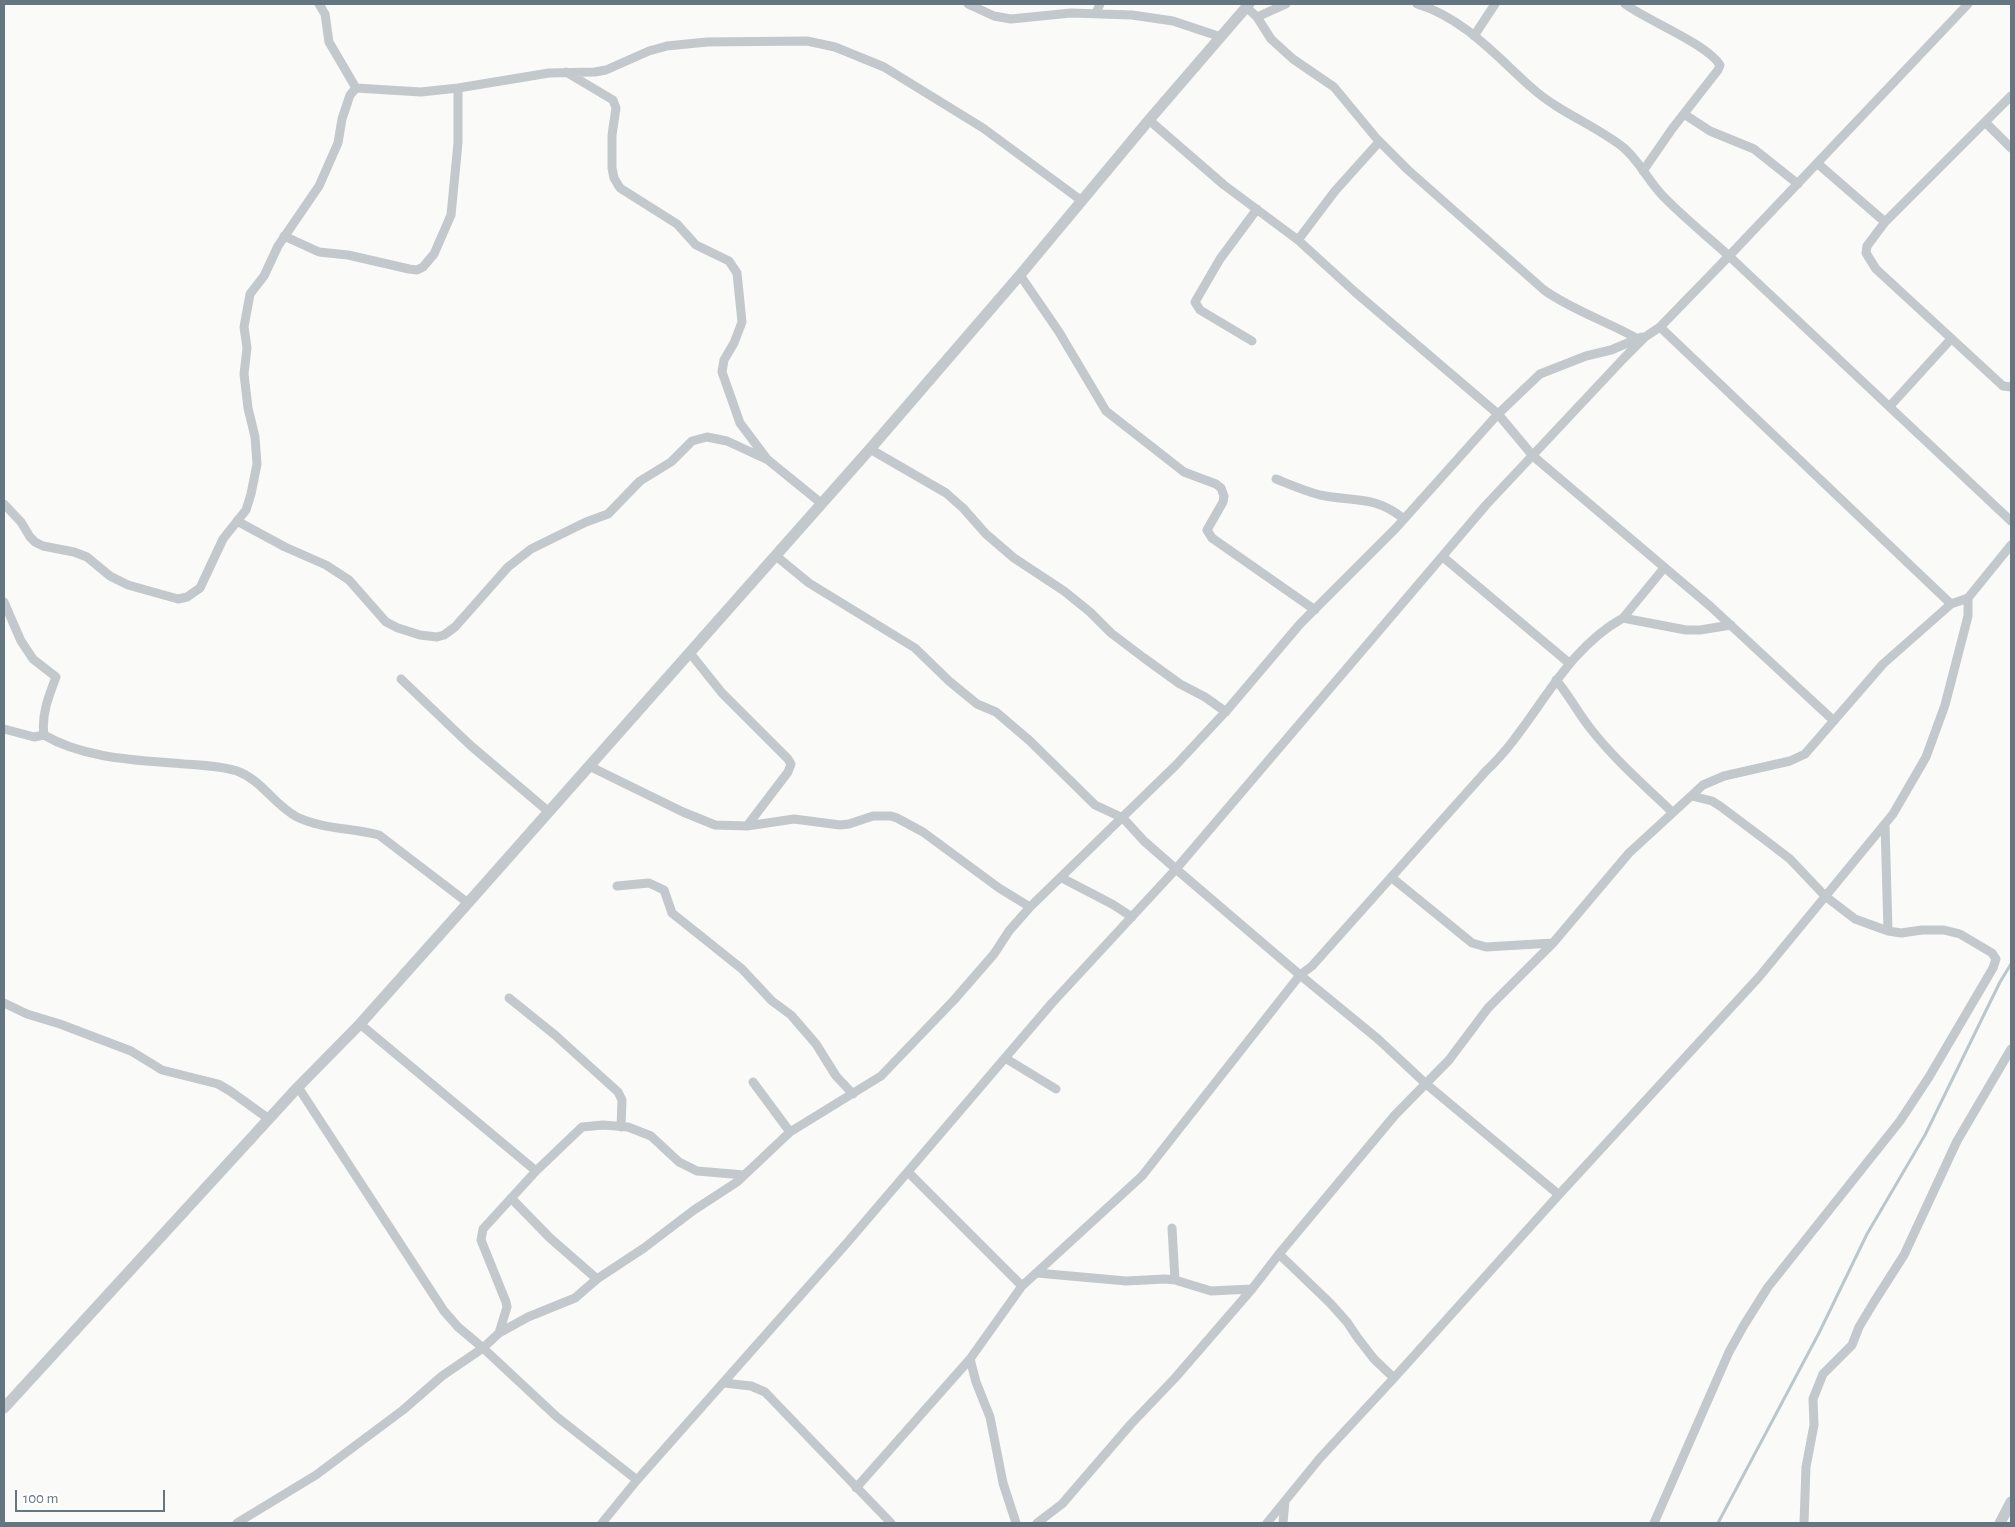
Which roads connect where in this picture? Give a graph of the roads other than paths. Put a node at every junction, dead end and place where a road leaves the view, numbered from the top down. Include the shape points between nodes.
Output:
1 (319, 4) edge
2 (968, 4) edge
3 (1100, 4) edge
4 (1286, 4) edge
5 (1417, 4) edge
6 (1495, 4) edge
7 (1626, 4) edge
8 (1968, 4) edge
9 (1248, 6) edge
10 (1096, 13) junction
11 (1257, 17) junction
12 (1474, 36) junction
13 (1221, 37) junction
14 (566, 72) junction
15 (356, 88) junction
16 (458, 88) junction
17 (2011, 96) edge
18 (1684, 114) junction
19 (1149, 120) junction
20 (1986, 123) junction
21 (1379, 142) junction
22 (2011, 148) edge
23 (1818, 163) junction
24 (1643, 171) junction
25 (1798, 184) junction
26 (1082, 201) junction
27 (1257, 209) junction
28 (1885, 222) junction
29 (284, 236) junction
30 (1298, 240) junction
31 (1730, 256) junction
32 (1020, 275) junction
33 (1660, 328) junction
34 (1640, 338) junction
35 (1951, 339) junction
36 (1252, 341) dead end
37 (2011, 388) edge
38 (1890, 406) junction
39 (1498, 414) junction
40 (870, 449) junction
41 (1533, 456) junction
42 (768, 460) junction
43 (1276, 479) dead end
44 (821, 503) junction
45 (4, 504) edge
46 (1404, 519) junction
47 (237, 521) junction
48 (2011, 521) edge
49 (2011, 545) edge
50 (776, 556) junction
51 (1443, 557) junction
52 (1664, 568) junction
53 (1968, 598) junction
54 (4, 602) edge
55 (1950, 604) junction
56 (1315, 610) junction
57 (1623, 618) junction
58 (1731, 625) junction
59 (690, 653) junction
60 (1569, 663) junction
61 (401, 680) dead end
62 (1556, 680) junction
63 (1226, 712) junction
64 (1834, 721) junction
65 (4, 729) edge
66 (44, 735) junction
67 (590, 766) junction
68 (1692, 796) junction
69 (549, 812) junction
70 (1672, 812) junction
71 (1123, 818) junction
72 (1885, 824) junction
73 (747, 826) junction
74 (1176, 869) junction
75 (1391, 877) junction
76 (1062, 878) junction
77 (617, 886) dead end
78 (1825, 896) junction
79 (468, 904) junction
80 (1030, 907) junction
81 (1132, 917) junction
82 (1888, 931) junction
83 (1552, 943) junction
84 (1300, 976) junction
85 (509, 998) dead end
86 (4, 1003) edge
87 (360, 1024) junction
88 (2011, 1049) edge
89 (1005, 1058) junction
90 (753, 1082) dead end
91 (1425, 1083) junction
92 (298, 1087) junction
93 (1056, 1089) dead end
94 (853, 1094) junction
95 (269, 1119) junction
96 (622, 1127) junction
97 (790, 1132) junction
98 (536, 1171) junction
99 (908, 1172) junction
100 (744, 1175) junction
101 (1558, 1194) junction
102 (511, 1198) junction
103 (1172, 1228) dead end
104 (1279, 1254) junction
105 (1037, 1273) junction
106 (597, 1279) junction
107 (1175, 1280) junction
108 (1022, 1286) junction
109 (1252, 1289) junction
110 (499, 1333) junction
111 (483, 1348) junction
112 (970, 1359) junction
113 (1394, 1378) junction
114 (724, 1383) junction
115 (4, 1408) edge
116 (637, 1480) junction
117 (856, 1488) junction
118 (1285, 1500) junction
119 (2011, 1502) edge
120 (252, 1519) edge
121 (237, 1523) edge
122 (602, 1523) edge
123 (891, 1523) edge
124 (1016, 1523) edge
125 (1037, 1523) edge
126 (1267, 1523) edge
127 (1283, 1523) edge
128 (1654, 1523) edge
129 (1804, 1523) edge
130 (2000, 1523) edge

1 - 15 street via 325,14 329,42
2 - 10 street via 994,16 1011,19
3 - 10 street
4 - 11 street
5 - 12 street via 1445,16
6 - 12 street
7 - 18 street via 1704,50 1720,65
8 - 23 street
9 - 11 street
9 - 13 street
10 - 13 street via 1173,21
11 - 21 street via 1271,39 1293,59 1334,87
12 - 24 street via 1533,90 1624,148
13 - 19 street
14 - 16 street
14 - 26 street via 606,70 666,46 707,42 806,41 823,44 884,67 983,128
14 - 42 street via 613,100 616,108 612,168 620,188 676,224 696,245 729,261 737,273 742,322 724,360 722,372 740,423
15 - 16 street via 421,92
15 - 29 street via 350,95 338,143 319,186
16 - 29 street via 458,143 451,215 434,254 423,267 408,270 348,255 319,252
17 - 20 street
18 - 24 street
18 - 25 street via 1710,131 1754,150
19 - 26 street
19 - 27 street
20 - 22 street
20 - 28 street
21 - 30 street via 1335,191
21 - 34 street via 1544,290
23 - 25 street
23 - 28 street
24 - 31 street via 1662,194
25 - 31 street
26 - 32 street
27 - 30 street
27 - 36 street via 1220,259 1195,302 1200,310
28 - 35 street via 1868,246 1866,253 1870,261
29 - 47 street via 264,276 250,294 244,327 247,348 244,374 257,464 246,510
30 - 39 street
31 - 33 street
31 - 38 street
32 - 40 street
32 - 56 street via 1106,411 1184,472 1221,488 1223,502 1207,530 1212,538
33 - 34 street
33 - 55 street
34 - 39 street via 1540,374
34 - 41 street
35 - 37 street via 2003,386
35 - 38 street
38 - 48 street
39 - 41 street
39 - 46 street
40 - 44 street
40 - 63 street via 946,493 1014,558 1064,590 1144,658
41 - 51 street
41 - 52 street
42 - 44 street
42 - 47 street via 727,441 707,437 692,441 671,462 640,481 608,514 532,549 508,567 454,627 437,637 420,635 386,622 349,580 326,565
43 - 46 street via 1319,494 1368,500 1393,510
44 - 50 street
45 - 47 street via 30,537 43,546 87,557 110,576 128,585 178,599 200,588 223,539
46 - 56 street
49 - 53 street
50 - 59 street
50 - 71 street via 809,583 915,648 977,704 996,712 1030,741 1095,805
51 - 60 street
51 - 74 street
52 - 57 street
52 - 58 street
53 - 55 street
53 - 72 street via 1968,616 1945,705 1926,757
54 - 66 street via 21,641 33,659 56,677 48,696 42,726
55 - 64 street via 1883,664
56 - 63 street
57 - 58 street via 1686,630
57 - 60 street
58 - 64 street
59 - 67 street
59 - 73 street via 722,693 791,764
60 - 62 street
61 - 69 street via 470,745
62 - 70 street via 1605,746
62 - 75 street via 1504,754
63 - 71 street
64 - 68 street via 1800,758 1724,776 1703,785
65 - 66 street via 34,737
66 - 79 street via 104,756 238,771 259,782 272,798 298,817 329,827 379,835
67 - 69 street
67 - 73 street via 715,825
68 - 70 street
68 - 78 street via 1712,801 1764,839 1790,859
69 - 79 street
70 - 83 street via 1629,853
71 - 74 street
71 - 76 street
72 - 78 street
72 - 82 street
73 - 80 street via 794,819 840,825 873,816 891,816 923,832
74 - 81 street
74 - 84 street
75 - 83 street via 1478,946
75 - 84 street
76 - 80 street
76 - 81 street
77 - 94 street via 649,883 664,890 672,913 742,969 772,1000 791,1014
78 - 82 street via 1855,919
78 - 101 street via 1759,976
79 - 87 street
80 - 94 street via 983,967 900,1057 881,1076
81 - 89 street
82 - 128 street via 1944,930 1960,934 1992,953 1996,959 1949,1044 1900,1121 1768,1287 1744,1324
83 - 91 street via 1488,1008 1449,1060
84 - 91 street via 1378,1038
84 - 105 street via 1142,1176
85 - 96 street via 618,1092 622,1100
86 - 95 street via 26,1014 131,1051 162,1070 218,1084
87 - 92 street
87 - 98 street
88 - 129 street via 1957,1141 1904,1255 1859,1327 1852,1345 1823,1374 1813,1399 1814,1425 1806,1467
89 - 93 street
89 - 99 street
90 - 97 street
91 - 101 street
91 - 104 street
92 - 95 street
92 - 111 street via 444,1311
94 - 97 street
95 - 115 street
96 - 98 street via 582,1127
96 - 100 street via 652,1136 679,1162 697,1171
97 - 100 street
98 - 102 street
99 - 108 street
99 - 114 street
100 - 106 street
101 - 113 street
102 - 106 street
102 - 110 street via 484,1228 481,1240 507,1307
103 - 107 street
104 - 109 street
104 - 113 street via 1336,1309 1374,1359
105 - 107 street via 1126,1281
105 - 108 street
106 - 110 street via 575,1298
107 - 109 street via 1211,1291
108 - 112 street
109 - 125 street via 1062,1504
110 - 111 street
111 - 116 street via 557,1417
111 - 120 street via 442,1376 316,1475
112 - 117 street
112 - 124 street via 990,1417 1003,1483
113 - 118 street
114 - 116 street
114 - 117 street via 751,1386 765,1392
116 - 122 street
117 - 123 street
118 - 126 street
118 - 127 street
119 - 130 street
120 - 121 street

